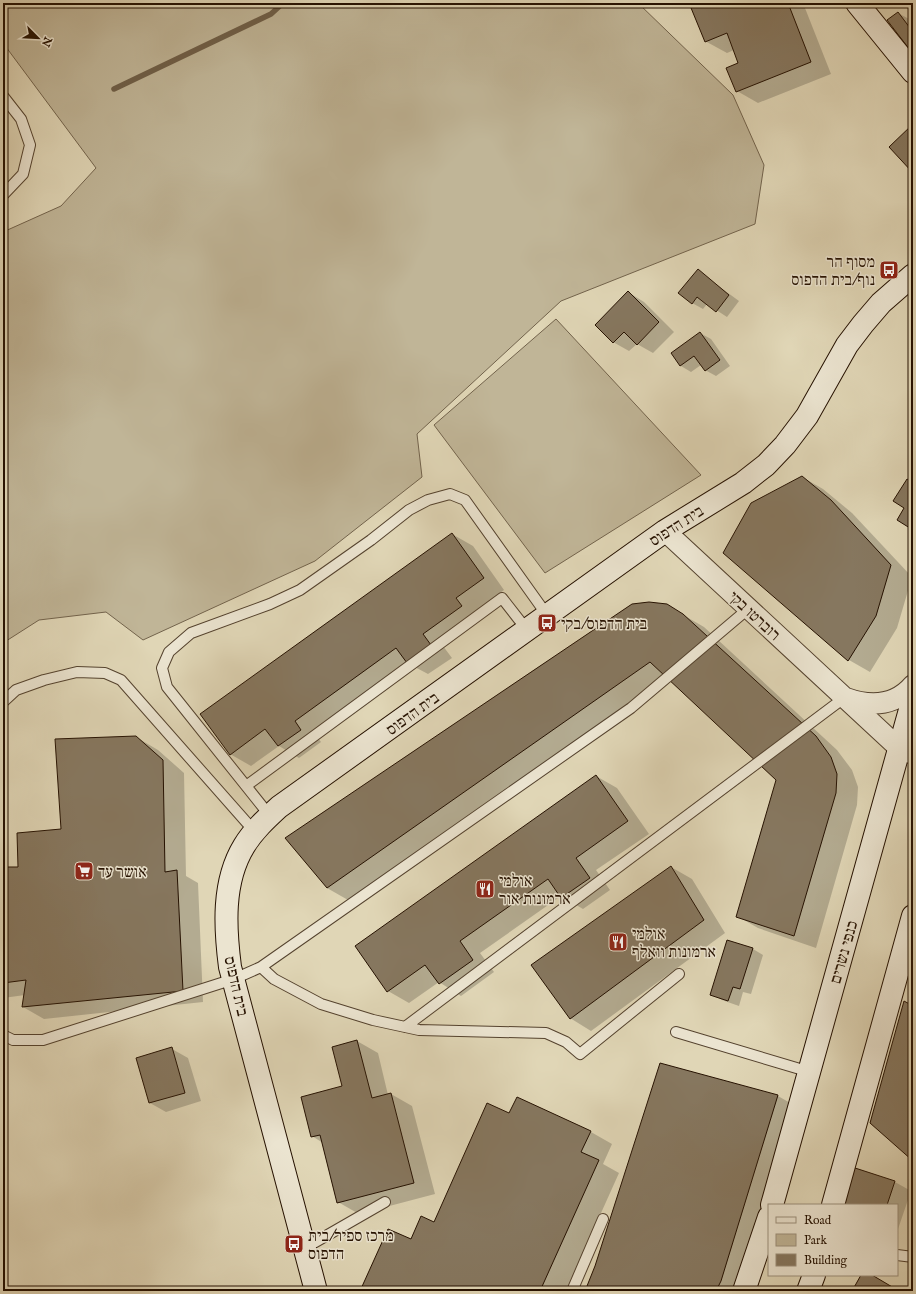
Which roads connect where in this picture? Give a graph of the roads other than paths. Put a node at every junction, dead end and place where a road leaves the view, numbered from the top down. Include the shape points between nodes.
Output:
1 (857, 3) edge
2 (913, 72) edge
3 (3, 96) edge
4 (3, 195) edge
5 (913, 275) edge
6 (665, 531) junction
7 (748, 609) junction
8 (547, 615) junction
9 (527, 630) junction
10 (913, 685) edge
11 (844, 698) junction
12 (913, 699) edge
13 (3, 702) edge
14 (906, 752) edge
15 (246, 786) junction
16 (270, 816) junction
17 (255, 832) junction
18 (913, 916) edge
19 (261, 968) junction
20 (679, 974) dead end
21 (234, 979) junction
22 (405, 1027) junction
23 (676, 1032) dead end
24 (3, 1035) edge
25 (810, 1072) junction
26 (385, 1202) dead end
27 (772, 1204) edge
28 (833, 1204) edge
29 (603, 1219) dead end
30 (768, 1220) edge
31 (305, 1248) junction
32 (898, 1255) edge
33 (913, 1257) edge
34 (814, 1276) edge
35 (316, 1291) edge
36 (572, 1291) edge
37 (744, 1291) edge
38 (808, 1291) edge

1 - 2 street
3 - 4 lane via 21,119 30,145 23,174
5 - 6 street, בית הדפוס via 881,303 863,324 847,345 807,416 766,465 743,483
6 - 7 street, רוברטו בקי
6 - 8 street, בית הדפוס
7 - 11 street, רוברטו בקי
7 - 19 lane via 631,708
8 - 9 street, בית הדפוס
8 - 15 lane via 465,500 450,494 428,500 409,510 300,590 270,604 191,633 169,652 162,668 167,687
9 - 15 lane via 502,598
9 - 16 street, בית הדפוס via 279,807
10 - 11 street, רוברטו בקי via 899,697 881,704 862,703
11 - 14 street, רוברטו בקי
11 - 22 lane
12 - 14 street, כנפי נשרים
13 - 17 lane via 16,690 77,672 105,673 121,680
14 - 25 street, כנפי נשרים
15 - 16 lane
16 - 17 street, בית הדפוס
17 - 21 street, בית הדפוס via 235,866 226,908 225,932
18 - 28 street
19 - 21 lane
19 - 22 lane via 274,979 321,1004
20 - 22 lane via 580,1054 566,1042 546,1033 419,1030
21 - 24 lane via 43,1040 13,1040
21 - 31 street, בית הדפוס
23 - 25 lane
25 - 27 street, כנפי נשרים
26 - 31 lane
29 - 36 lane
30 - 37 street
31 - 35 street, בית הדפוס
32 - 33 lane
34 - 38 street

